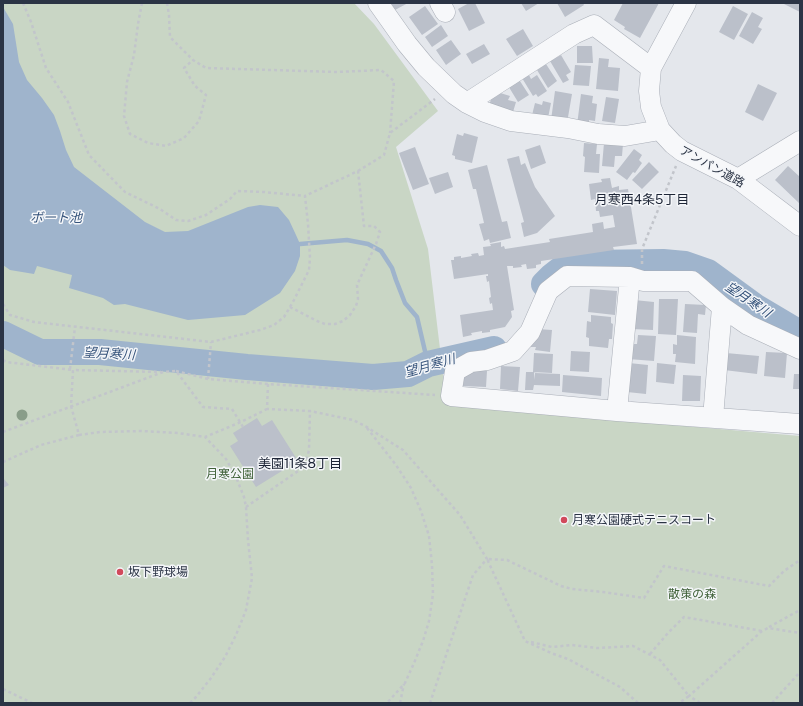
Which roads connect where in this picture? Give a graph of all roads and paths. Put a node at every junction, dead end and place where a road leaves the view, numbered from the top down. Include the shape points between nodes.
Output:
1 (24, 3) edge
2 (142, 3) edge
3 (167, 3) edge
4 (378, 3) edge
5 (686, 3) edge
6 (193, 60) junction
7 (651, 68) junction
8 (436, 99) dead end
9 (467, 103) junction
10 (660, 130) junction
11 (390, 133) junction
12 (800, 142) edge
13 (682, 151) junction
14 (358, 171) junction
15 (738, 179) junction
16 (305, 196) junction
17 (800, 226) edge
18 (642, 249) dead end
19 (630, 277) junction
20 (3, 304) edge
21 (290, 307) junction
22 (722, 307) junction
23 (75, 327) junction
24 (211, 342) junction
25 (800, 349) edge
26 (3, 360) edge
27 (70, 369) junction
28 (73, 370) junction
29 (176, 370) junction
30 (163, 372) junction
31 (208, 379) junction
32 (268, 384) junction
33 (451, 396) junction
34 (71, 406) junction
35 (267, 409) junction
36 (310, 411) junction
37 (616, 411) junction
38 (713, 418) junction
39 (241, 422) junction
40 (800, 424) edge
41 (365, 426) junction
42 (243, 427) dead end
43 (3, 432) edge
44 (79, 435) junction
45 (205, 437) junction
46 (3, 462) edge
47 (246, 507) junction
48 (487, 559) junction
49 (800, 560) edge
50 (800, 610) edge
51 (768, 628) junction
52 (762, 631) junction
53 (800, 633) edge
54 (525, 640) junction
55 (650, 654) junction
56 (800, 672) edge
57 (404, 683) junction
58 (3, 689) edge
59 (689, 696) junction
60 (32, 703) edge
61 (190, 703) edge
62 (387, 703) edge
63 (400, 703) edge
64 (430, 703) edge
65 (638, 703) edge
66 (679, 703) edge
67 (700, 703) edge
68 (772, 703) edge

1 - 16 path via 46,68 68,102 89,155 125,192 176,220 188,221 206,215 230,199 237,191
2 - 6 path via 127,82 124,116 130,134 148,143 166,146 184,138 200,121 206,96 195,86 184,68
3 - 6 path via 170,37
4 - 9 street via 406,44 426,67
5 - 7 street, アンパン道路
6 - 11 path via 206,68 337,72 381,70 394,80
7 - 9 street via 594,25 574,34
7 - 10 street, アンパン道路 via 651,107
8 - 11 path
9 - 10 street via 511,121 598,134 625,136
10 - 13 street, アンパン道路
11 - 14 path via 384,155
12 - 15 street
13 - 15 street, アンパン道路
13 - 18 path
14 - 16 path
14 - 21 path via 364,226 374,226 380,232 357,286 356,306 350,315 335,324 325,324 309,318
15 - 17 street, アンパン道路
16 - 21 path via 309,270
19 - 22 street via 642,281 692,281
19 - 33 street via 567,276 548,291 530,332 513,351 488,360 471,362 456,371
19 - 37 street
20 - 23 path via 10,315 34,322
21 - 24 path via 284,317 274,325
22 - 25 street via 748,325
22 - 38 street
23 - 24 path
23 - 27 path
24 - 31 path
26 - 27 path
27 - 28 path
28 - 30 path
28 - 34 path
29 - 30 path
29 - 31 path
29 - 39 path via 203,407 232,409
30 - 34 path
31 - 32 path
32 - 33 path
32 - 35 path
33 - 37 street
34 - 43 path
34 - 44 path
35 - 36 path
35 - 39 path
36 - 41 path via 353,420
36 - 47 path via 309,450 306,462 301,469
37 - 38 street
38 - 40 street
39 - 42 path
39 - 45 path
41 - 48 path via 403,450 460,515
41 - 57 path via 412,488 428,536 433,594 429,621
44 - 45 path via 134,431
44 - 46 path via 41,445
45 - 47 path via 226,459 236,477
47 - 61 path via 252,578 246,610 225,657
48 - 49 path via 507,560 572,589 644,598 664,566 769,586
48 - 54 path
48 - 64 path via 473,575
50 - 51 path
51 - 52 path
51 - 53 path
52 - 55 path via 684,617
52 - 59 path
54 - 55 path via 552,647 633,646
54 - 65 path via 568,659 620,687
55 - 59 path via 660,660
56 - 68 path
57 - 62 path
57 - 63 path
58 - 60 path
59 - 66 path
59 - 67 path

